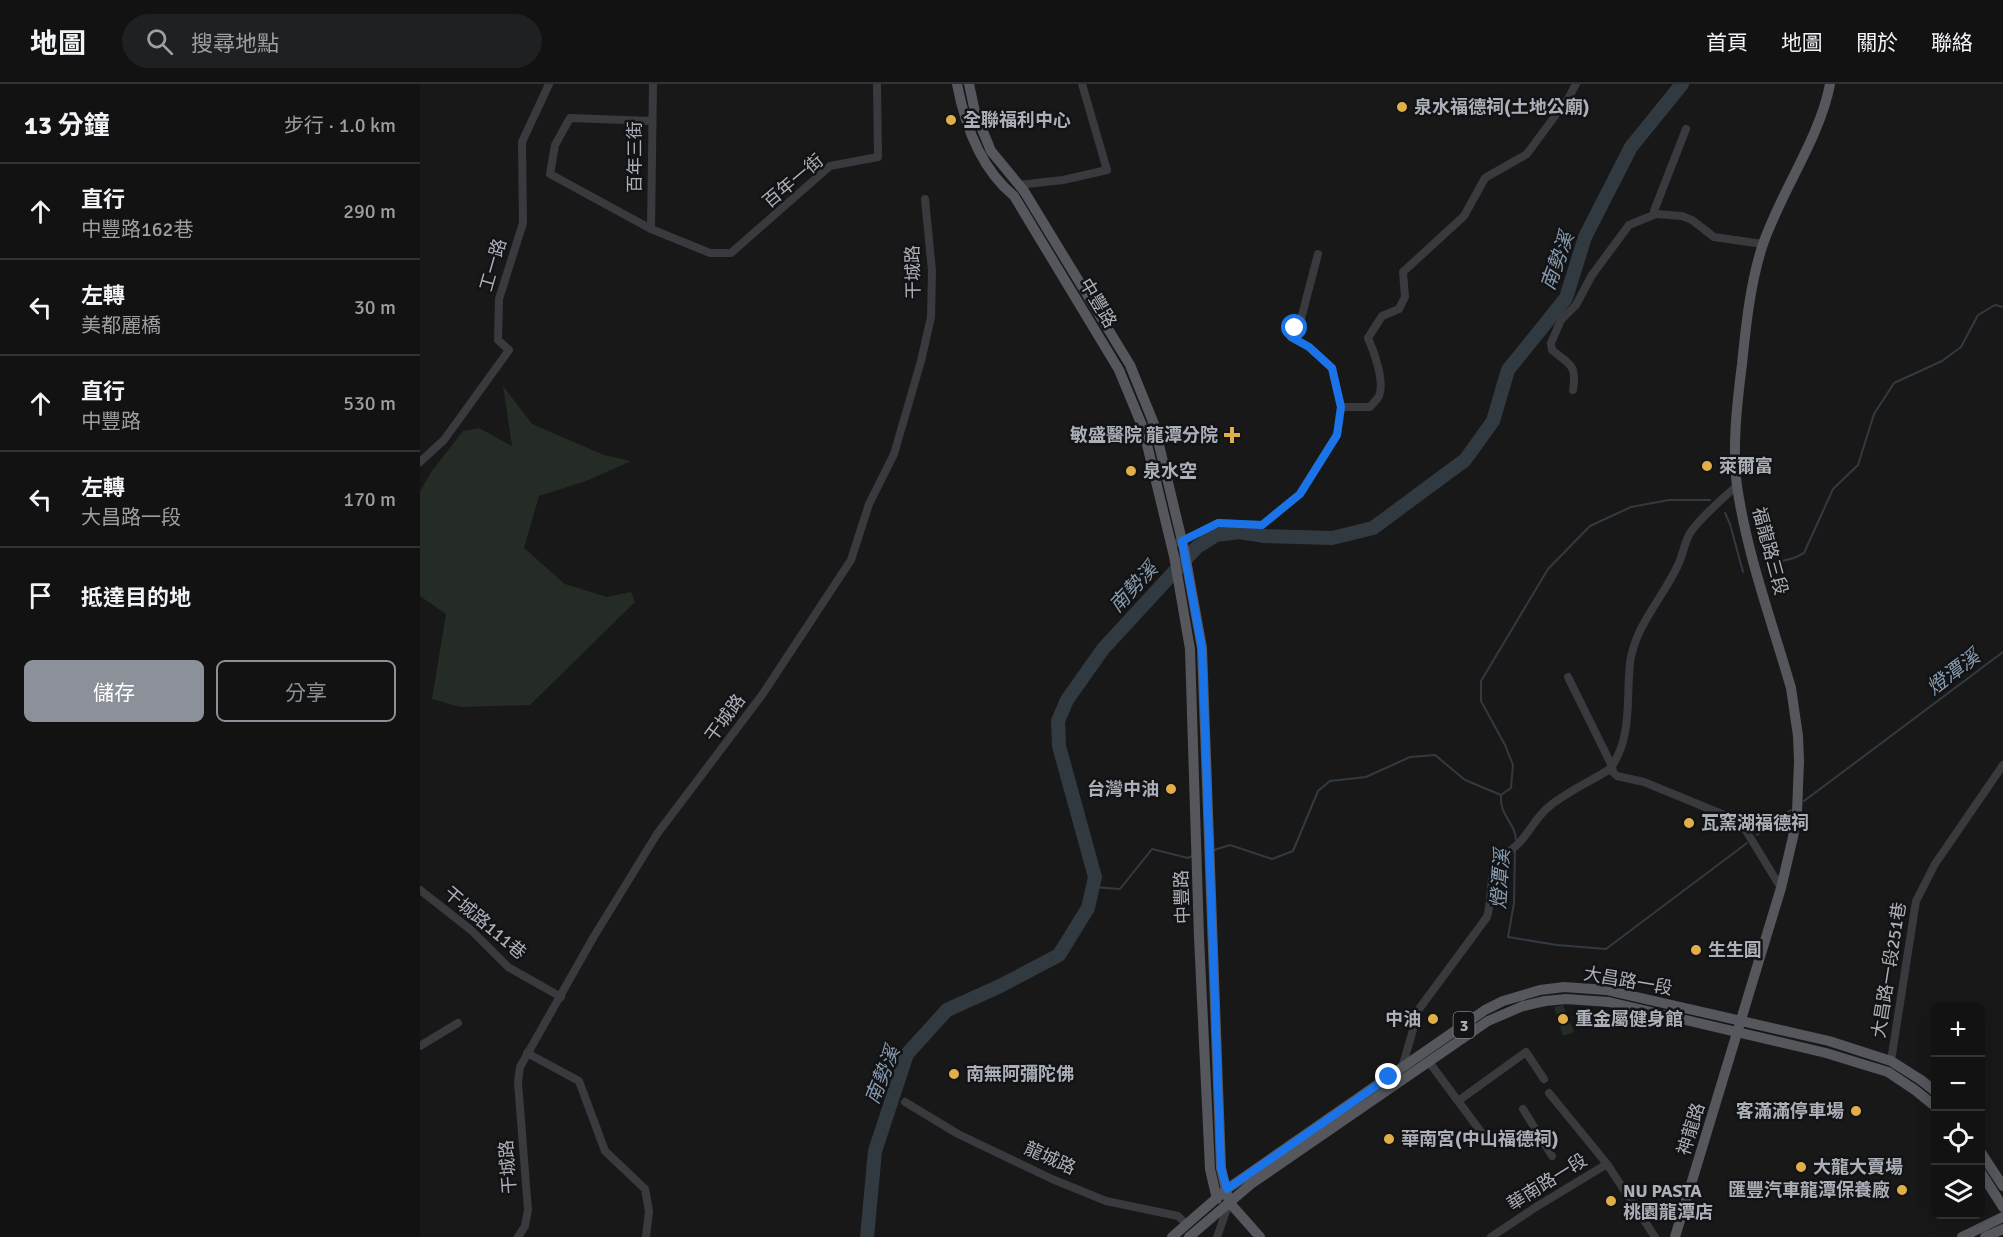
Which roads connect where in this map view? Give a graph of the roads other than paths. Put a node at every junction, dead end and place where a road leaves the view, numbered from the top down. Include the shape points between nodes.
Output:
1 (549, 84) edge
2 (653, 84) edge
3 (877, 84) edge
4 (957, 84) edge
5 (969, 84) edge
6 (1082, 84) edge
7 (1576, 84) edge
8 (1830, 84) edge
9 (652, 121) junction
10 (1686, 129) dead end
11 (1018, 185) junction
12 (925, 199) dead end
13 (1656, 214) junction
14 (651, 230) junction
15 (1763, 244) junction
16 (1318, 254) dead end
17 (1573, 390) dead end
18 (1341, 407) junction
19 (420, 462) edge
20 (1737, 486) junction
21 (1171, 544) junction
22 (1183, 545) junction
23 (1568, 677) dead end
24 (2003, 765) edge
25 (1612, 766) junction
26 (1207, 788) junction
27 (1195, 789) junction
28 (1781, 888) junction
29 (420, 890) edge
30 (561, 997) junction
31 (458, 1023) dead end
32 (1739, 1026) junction
33 (420, 1046) edge
34 (527, 1053) junction
35 (1891, 1061) junction
36 (1429, 1062) junction
37 (1402, 1068) junction
38 (1544, 1079) dead end
39 (1931, 1089) edge
40 (1549, 1093) dead end
41 (1458, 1101) junction
42 (905, 1102) dead end
43 (1931, 1104) edge
44 (1523, 1109) dead end
45 (1487, 1140) dead end
46 (1552, 1156) dead end
47 (1985, 1159) edge
48 (1607, 1164) junction
49 (1985, 1179) edge
50 (2003, 1186) edge
51 (1227, 1189) junction
52 (1217, 1199) junction
53 (1229, 1202) junction
54 (2003, 1207) edge
55 (2003, 1217) edge
56 (1187, 1225) junction
57 (2003, 1229) edge
58 (518, 1237) edge
59 (646, 1237) edge
60 (1172, 1237) edge
61 (1189, 1237) edge
62 (1217, 1237) edge
63 (1260, 1237) edge
64 (1491, 1237) edge
65 (1655, 1237) edge
66 (1675, 1237) edge
67 (1962, 1237) edge
68 (1985, 1237) edge

1 - 19 street, 工一路 via 522,142 523,223 499,298 498,340 509,350 444,440
2 - 9 street, 百年三街
3 - 14 street, 百年一街 via 878,157 830,166 731,253 710,253
4 - 21 main road, 中豐路 via 963,116 981,157 1003,188 1014,196 1119,370 1143,428
5 - 11 main road, 中豐路 via 975,112 991,151
6 - 11 street via 1107,170
7 - 18 street via 1527,154 1485,177 1464,216 1403,272 1405,297 1399,309 1382,316 1368,338 1381,382 1379,395 1370,408
8 - 15 main road, 福龍路三段 via 1823,110
9 - 14 street, 百年三街
9 - 14 street via 570,118 555,146 550,174
10 - 13 street via 1654,210
11 - 22 main road, 中豐路 via 1130,365 1154,424
12 - 30 street, 干城路 via 932,271 931,317 894,453 869,504 850,560 762,695 657,834 592,938
13 - 15 street via 1682,216 1714,237
13 - 17 street via 1629,225 1561,321 1551,343 1552,350 1571,365 1575,374
15 - 20 main road, 福龍路三段 via 1744,338 1736,424
16 - 18 street via 1301,319 1291,337 1332,368
18 - 22 street via 1337,435 1300,494 1262,525 1218,523
20 - 25 street via 1689,534 1679,564 1643,622 1630,662 1628,725
20 - 28 main road, 福龍路三段 via 1753,559 1791,688 1798,736 1797,813
21 - 22 street
21 - 27 main road, 中豐路 via 1190,649
22 - 26 main road, 中豐路 via 1202,648
23 - 25 street
24 - 35 street, 大昌路一段251巷 via 1935,864 1916,901
25 - 28 street via 1617,776 1644,782 1734,819 1745,829
25 - 37 street via 1550,806 1501,858 1492,880 1487,917 1419,1010
26 - 27 main road
26 - 51 main road, 中豐路 via 1221,1168
27 - 52 main road, 中豐路 via 1210,1169
28 - 32 main road, 福龍路三段
29 - 30 street, 干城路111巷 via 471,930 507,968
30 - 34 street, 干城路
31 - 33 street
32 - 35 main road, 大昌路一段 / 3 via 1829,1041
32 - 36 main road, 大昌路一段 / 3 via 1609,1002 1545,1001 1488,1022
32 - 37 main road, 大昌路一段 / 3 via 1606,990 1564,987 1503,1001
32 - 43 main road, 大昌路一段 / 3 via 1888,1072
32 - 66 main road, 神龍路
34 - 58 street, 干城路 via 518,1073 528,1210
34 - 59 street via 579,1081 605,1150 645,1189 649,1211
35 - 39 main road, 大昌路一段 / 3
36 - 41 street
36 - 53 main road, 大昌路一段 / 3
37 - 51 main road, 大昌路一段 / 3
38 - 41 street via 1526,1052
40 - 48 street
41 - 45 street
42 - 56 street, 龍城路 via 958,1134 1052,1179 1106,1200 1178,1216
44 - 46 street
47 - 50 main road
48 - 64 street, 華南路一段
48 - 65 street, 華南路一段
49 - 54 main road
51 - 52 main road, 大昌路一段 / 3
51 - 53 main road, 中豐路
52 - 53 main road
52 - 56 main road, 3
53 - 61 main road, 3
53 - 62 street
53 - 63 main road
55 - 67 main road
56 - 60 main road, 3
57 - 68 main road

